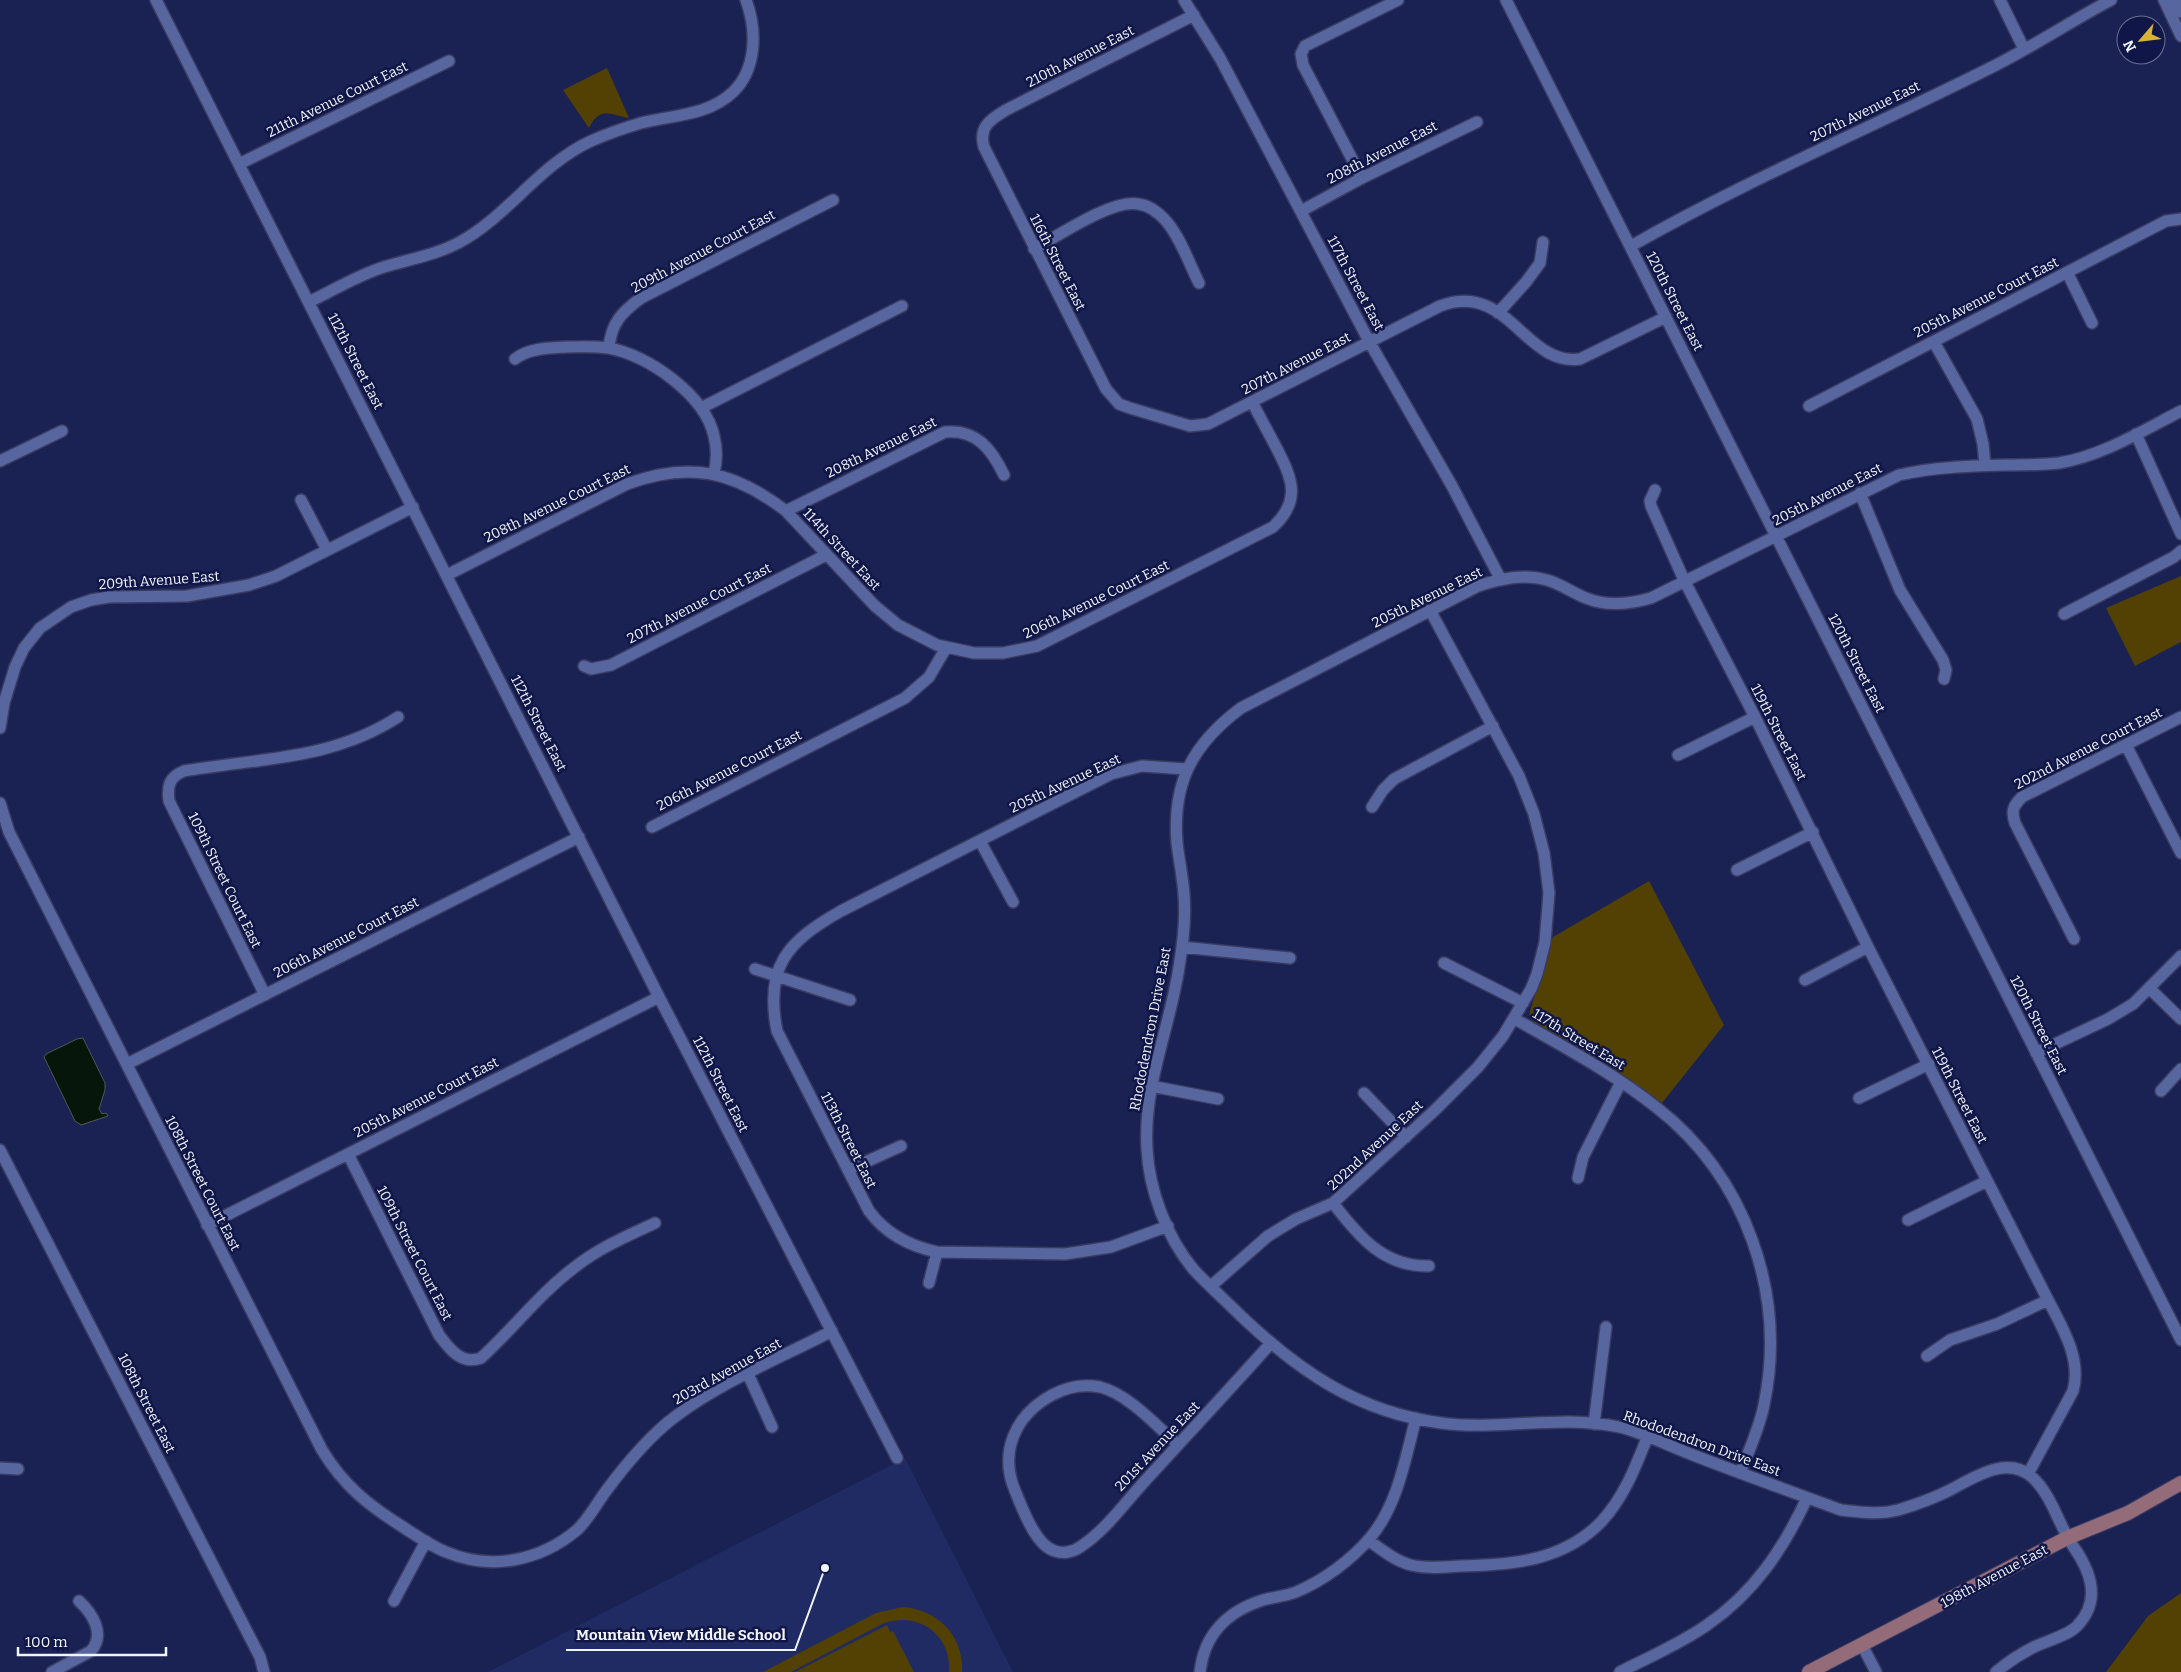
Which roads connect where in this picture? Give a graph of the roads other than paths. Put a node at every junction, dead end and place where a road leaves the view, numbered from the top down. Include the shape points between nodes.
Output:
1 (156, 0) edge
2 (746, 0) edge
3 (1184, 0) edge
4 (1398, 0) edge
5 (1506, 0) edge
6 (2000, 0) edge
7 (2111, 0) edge
8 (2164, 0) edge
9 (2175, 0) edge
10 (2181, 12) edge
11 (1194, 15) junction
12 (2181, 36) edge
13 (2024, 49) junction
14 (449, 60) dead end
15 (1477, 122) dead end
16 (983, 129) joint
17 (239, 164) junction
18 (1362, 178) junction
19 (833, 200) dead end
20 (1301, 211) junction
21 (2180, 219) edge
22 (1543, 242) dead end
23 (1631, 246) junction
24 (1034, 249) junction
25 (2067, 272) junction
26 (1199, 283) dead end
27 (309, 302) junction
28 (902, 306) dead end
29 (1498, 313) junction
30 (1666, 317) junction
31 (2092, 324) dead end
32 (1934, 342) junction
33 (1370, 343) junction
34 (609, 348) junction
35 (516, 359) dead end
36 (1252, 402) junction
37 (1119, 404) joint
38 (1809, 406) dead end
39 (702, 408) junction
40 (2181, 411) edge
41 (62, 431) dead end
42 (2136, 434) junction
43 (0, 461) edge
44 (1985, 465) junction
45 (714, 473) junction
46 (1004, 476) dead end
47 (1655, 490) dead end
48 (1860, 494) junction
49 (301, 500) dead end
50 (413, 508) junction
51 (786, 511) junction
52 (2181, 534) edge
53 (1776, 536) junction
54 (327, 550) junction
55 (2181, 551) edge
56 (826, 555) junction
57 (447, 575) junction
58 (1501, 580) junction
59 (1684, 580) junction
60 (1430, 610) junction
61 (2064, 614) dead end
62 (946, 648) junction
63 (584, 666) dead end
64 (1944, 679) dead end
65 (2, 702) edge
66 (1755, 717) junction
67 (2181, 717) edge
68 (398, 718) dead end
69 (1493, 726) junction
70 (0, 728) edge
71 (2126, 745) junction
72 (1678, 755) dead end
73 (1186, 768) junction
74 (0, 803) edge
75 (1372, 807) dead end
76 (652, 827) dead end
77 (1813, 832) junction
78 (579, 837) junction
79 (980, 841) junction
80 (2181, 853) edge
81 (1738, 870) dead end
82 (1013, 902) dead end
83 (2074, 939) dead end
84 (1182, 947) junction
85 (1868, 947) junction
86 (2181, 956) edge
87 (1290, 958) dead end
88 (1444, 963) dead end
89 (755, 969) dead end
90 (777, 976) junction
91 (1805, 980) dead end
92 (2150, 989) junction
93 (264, 994) junction
94 (659, 997) junction
95 (850, 1000) dead end
96 (1523, 1004) junction
97 (1514, 1019) junction
98 (2181, 1019) edge
99 (2036, 1053) junction
100 (127, 1064) junction
101 (1928, 1064) junction
102 (2181, 1069) edge
103 (1621, 1082) junction
104 (1151, 1086) junction
105 (2161, 1091) dead end
106 (1364, 1093) dead end
107 (1859, 1098) dead end
108 (1218, 1099) dead end
109 (1406, 1137) junction
110 (901, 1146) dead end
111 (0, 1150) edge
112 (348, 1154) junction
113 (848, 1170) junction
114 (1578, 1178) dead end
115 (1987, 1181) junction
116 (1333, 1203) junction
117 (1908, 1220) dead end
118 (655, 1223) dead end
119 (207, 1225) junction
120 (1168, 1226) junction
121 (937, 1252) junction
122 (1429, 1266) dead end
123 (929, 1283) dead end
124 (1211, 1286) junction
125 (2048, 1300) junction
126 (1606, 1327) dead end
127 (832, 1331) junction
128 (2181, 1340) edge
129 (1271, 1343) junction
130 (1927, 1356) dead end
131 (748, 1374) junction
132 (1416, 1418) junction
133 (1594, 1424) junction
134 (772, 1427) dead end
135 (1648, 1438) junction
136 (1178, 1445) junction
137 (897, 1458) dead end
138 (0, 1468) edge
139 (18, 1470) dead end
140 (1740, 1473) junction
141 (2028, 1474) junction
142 (2181, 1483) edge
143 (1807, 1498) junction
144 (2067, 1538) junction
145 (1368, 1540) junction
146 (426, 1541) junction
147 (79, 1601) dead end
148 (394, 1601) dead end
149 (1862, 1645) junction
150 (52, 1672) edge
151 (264, 1672) edge
152 (1200, 1672) edge
153 (1620, 1672) edge
154 (1809, 1672) edge
155 (1876, 1672) edge
156 (1996, 1672) edge

1 - 17 street, 112th Street East
2 - 27 street via 754,39 746,74 733,92 710,107 633,126 575,150 540,174 500,215 459,242 421,258 370,272
3 - 11 street, 117th Street East
4 - 18 street via 1305,46 1302,51 1303,65
5 - 23 street, 120th Street East
6 - 13 street
7 - 13 street, 207th Avenue East
8 - 12 street
9 - 10 street
11 - 16 street, 210th Avenue East via 1006,110 990,119
11 - 20 street, 117th Street East
13 - 23 street, 207th Avenue East via 1674,221
14 - 17 street, 211th Avenue Court East
15 - 18 street, 208th Avenue East
16 - 24 street, 116th Street East via 984,147
17 - 27 street, 112th Street East
18 - 20 street, 208th Avenue East
19 - 34 street, 209th Avenue Court East via 642,298 625,310 615,324
20 - 33 street, 117th Street East
21 - 25 street, 205th Avenue Court East via 2166,221
22 - 29 street via 1540,263
23 - 30 street, 120th Street East
24 - 26 street via 1106,210 1124,204 1139,204 1155,211 1168,224
24 - 37 street, 116th Street East via 1106,389
25 - 31 street
25 - 32 street, 205th Avenue Court East
27 - 50 street, 112th Street East
28 - 39 street
29 - 30 street, 207th Avenue East via 1549,352 1573,360
29 - 33 street, 207th Avenue East via 1478,302 1457,301 1440,306
30 - 53 street, 120th Street East
32 - 38 street, 205th Avenue Court East
32 - 44 street via 1977,420
33 - 36 street, 207th Avenue East
33 - 58 street, 117th Street East via 1452,486
34 - 35 street via 539,350 522,353
34 - 39 street via 655,365
36 - 37 street, 207th Avenue East via 1208,424 1190,426
36 - 62 street, 206th Avenue Court East via 1289,473 1292,492 1288,509 1273,527 1038,646 1003,653 974,653
39 - 45 street via 714,436 717,460
40 - 42 street, 205th Avenue East
41 - 43 street
42 - 44 street, 205th Avenue East via 2074,460
42 - 52 street
44 - 48 street, 205th Avenue East via 1911,472
45 - 51 street, 114th Street East via 753,488
45 - 57 street, 208th Avenue Court East via 679,471 626,484
46 - 51 street, 208th Avenue East via 997,460 980,440 961,432 946,432
47 - 59 street, 119th Street East via 1651,506
48 - 53 street, 205th Avenue East
48 - 64 street via 1900,590 1943,660
49 - 54 street
50 - 54 street, 209th Avenue East
50 - 57 street, 112th Street East
51 - 56 street, 114th Street East
53 - 59 street, 205th Avenue East
53 - 99 street, 120th Street East
54 - 65 street, 209th Avenue East via 276,576 249,585 187,596 109,597 71,607 49,620 32,637 15,667
55 - 61 street
56 - 62 street, 114th Street East via 898,625
56 - 63 street, 207th Avenue Court East via 611,665 591,669
57 - 78 street, 112th Street East
58 - 59 street, 205th Avenue East via 1527,576 1546,580 1585,598 1623,603 1651,598
58 - 60 street, 205th Avenue East via 1478,586
59 - 66 street, 119th Street East
60 - 69 street, 117th Street East
60 - 73 street, 205th Avenue East via 1241,708 1203,742
62 - 76 street, 206th Avenue Court East via 929,677 905,698
65 - 70 street
66 - 72 street
66 - 77 street, 119th Street East
67 - 71 street, 202nd Avenue Court East
68 - 93 street, 109th Street Court East via 330,749 297,757 184,771 172,778 168,787 170,801
69 - 75 street via 1394,779
69 - 96 street, 117th Street East via 1530,801 1547,873 1549,909 1545,942 1537,974
71 - 80 street
71 - 83 street, 202nd Avenue Court East via 2022,797 2012,809 2015,823
73 - 79 street, 205th Avenue East via 1142,766 1111,774
73 - 84 street, Rhododendron Drive East via 1176,810 1185,899
74 - 100 street, 108th Street Court East via 9,832
77 - 81 street
77 - 85 street, 119th Street East
78 - 93 street, 206th Avenue Court East
78 - 94 street, 112th Street East
79 - 82 street
79 - 90 street, 205th Avenue East via 841,911 800,938 786,954
84 - 87 street
84 - 104 street, Rhododendron Drive East via 1177,982
85 - 91 street
85 - 101 street, 119th Street East
86 - 92 street
88 - 96 street
89 - 90 street
90 - 95 street
90 - 113 street, 113th Street East via 772,998 777,1031
92 - 98 street
92 - 99 street via 2108,1019
93 - 100 street, 206th Avenue Court East
94 - 112 street, 205th Avenue Court East
94 - 127 street, 112th Street East
96 - 97 street, 117th Street East
97 - 103 street, 117th Street East
97 - 109 street, 202nd Avenue East via 1478,1067
99 - 128 street, 120th Street East
100 - 119 street, 108th Street Court East
101 - 107 street
101 - 115 street, 119th Street East
102 - 105 street
103 - 114 street via 1583,1157
103 - 140 street, 117th Street East via 1656,1106 1702,1151 1733,1197 1756,1250 1768,1302 1769,1363 1756,1435
104 - 108 street
104 - 120 street, Rhododendron Drive East via 1148,1164
106 - 109 street
109 - 116 street, 202nd Avenue East
110 - 113 street
111 - 151 street, 108th Street East via 260,1657
112 - 118 street, 109th Street Court East via 440,1336 449,1349 463,1359 473,1361 481,1358 574,1267 607,1246
112 - 119 street, 205th Avenue Court East
113 - 121 street, 113th Street East via 869,1211 884,1228 909,1244
115 - 117 street
115 - 125 street, 119th Street East
116 - 122 street via 1358,1233 1384,1256 1403,1264
116 - 124 street, 202nd Avenue East via 1268,1236
119 - 146 street, 108th Street Court East via 332,1468 366,1502
120 - 121 street via 1110,1247 1065,1254
120 - 124 street, Rhododendron Drive East via 1192,1267
121 - 123 street
124 - 129 street, Rhododendron Drive East
125 - 130 street via 1997,1324 1950,1340
125 - 141 street, 119th Street East via 2071,1349 2076,1382 2069,1401
126 - 133 street
127 - 131 street, 203rd Avenue East
127 - 137 street, 112th Street East
129 - 132 street, Rhododendron Drive East via 1310,1375 1350,1397 1376,1408
129 - 136 street, 201st Avenue East
131 - 134 street
131 - 146 street, 203rd Avenue East via 716,1390 654,1435 578,1529 553,1548 525,1558 485,1562 452,1554
132 - 133 street, Rhododendron Drive East via 1455,1424 1565,1421
132 - 145 street via 1394,1498
133 - 135 street, Rhododendron Drive East via 1617,1427
135 - 140 street, Rhododendron Drive East
135 - 145 street via 1626,1488 1607,1516 1582,1538 1543,1558 1505,1565 1423,1567 1400,1561
136 - 136 street, 201st Avenue East via 1123,1398 1100,1387 1069,1388 1031,1409 1019,1424 1012,1441 1009,1463 1014,1490 1043,1544 1054,1551 1074,1550 1091,1539
138 - 139 street
140 - 143 street, Rhododendron Drive East
141 - 143 street, Rhododendron Drive East via 2006,1468 1988,1471 1930,1499 1885,1513 1841,1510
141 - 144 street via 2046,1495
142 - 144 main road, 198th Avenue East via 2128,1512
143 - 153 street via 1783,1546 1743,1596 1697,1632
144 - 149 main road, 198th Avenue East
144 - 156 street via 2083,1560 2092,1582 2090,1606 2078,1626 2012,1658
145 - 152 street via 1336,1568 1310,1585 1233,1613 1216,1628 1206,1646
146 - 148 street
147 - 150 street via 94,1618 95,1648
149 - 154 main road, 198th Avenue East
149 - 155 street

